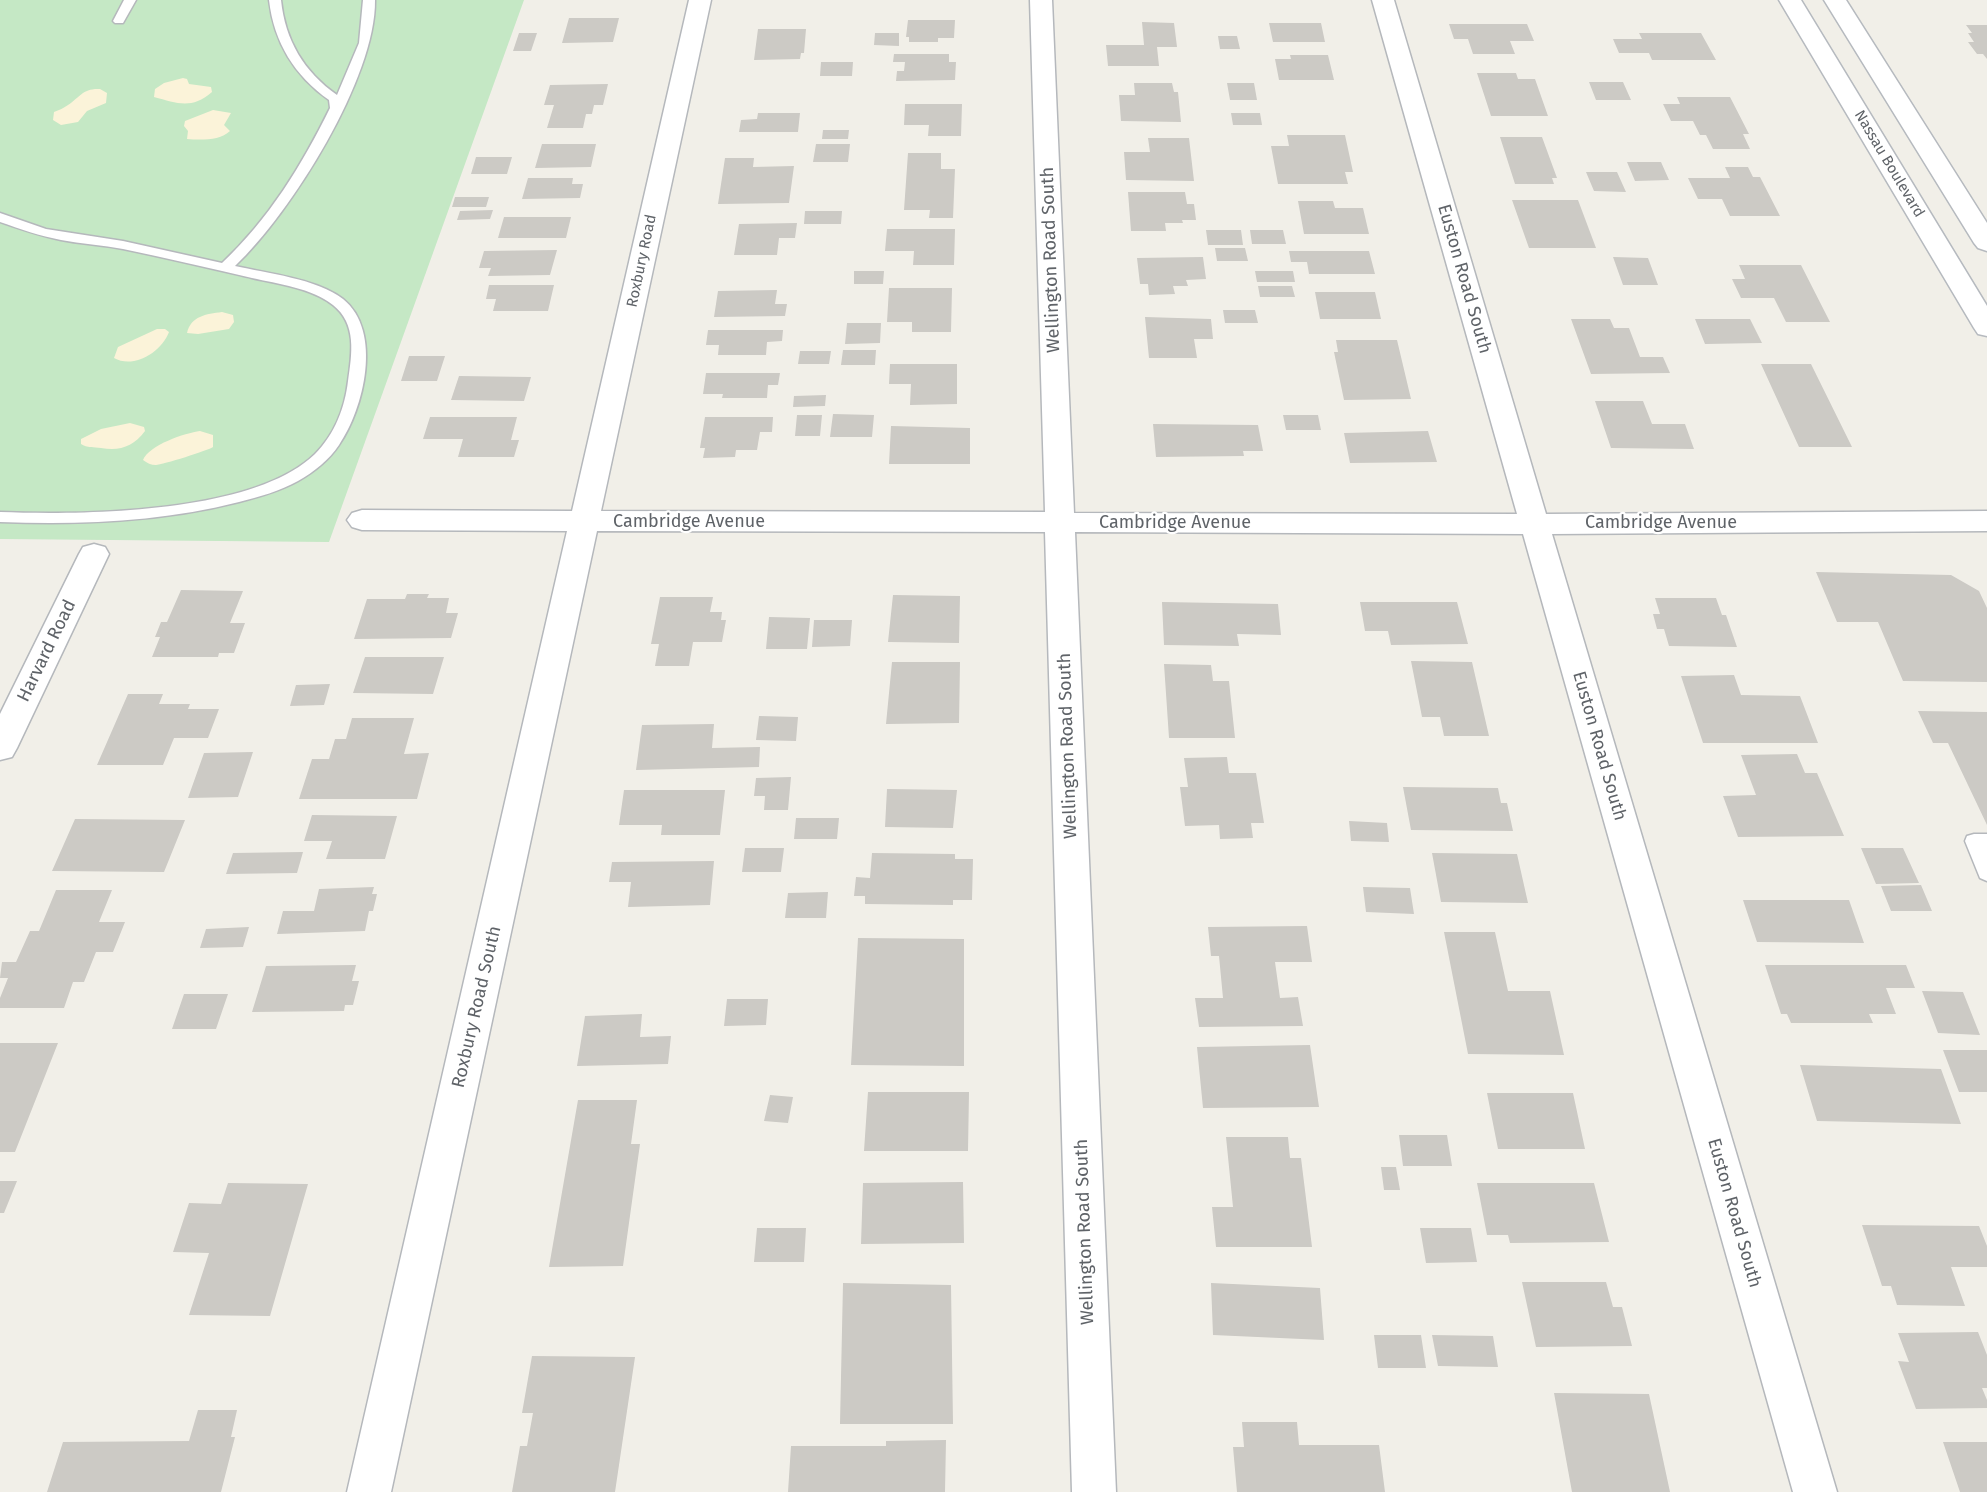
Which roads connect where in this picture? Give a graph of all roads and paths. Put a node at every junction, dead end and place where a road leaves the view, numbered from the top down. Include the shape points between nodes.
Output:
1 (130, 0) edge
2 (275, 0) edge
3 (369, 0) edge
4 (700, 0) edge
5 (1041, 0) edge
6 (1383, 0) edge
7 (1790, 0) edge
8 (1835, 0) edge
9 (119, 21) dead end
10 (336, 108) junction
11 (0, 217) edge
12 (1987, 243) edge
13 (225, 268) junction
14 (1987, 328) edge
15 (0, 518) edge
16 (362, 520) dead end
17 (585, 521) junction
18 (1987, 521) edge
19 (1060, 523) junction
20 (1535, 524) junction
21 (93, 554) dead end
22 (0, 748) edge
23 (1987, 841) edge
24 (1987, 873) edge
25 (369, 1492) edge
26 (1094, 1492) edge
27 (1815, 1492) edge

1 - 9 lane
2 - 10 lane via 276,13 296,63 312,83 335,99
3 - 10 lane via 359,64
4 - 17 street, Roxbury Road
5 - 19 street, Wellington Road South
6 - 20 street, Euston Road South
7 - 14 street, Nassau Boulevard
8 - 12 street
10 - 13 lane via 294,184
11 - 13 lane via 51,234 125,245
13 - 15 lane via 336,299 355,318 360,346 355,391 343,428 319,460 286,482 229,500 150,513
16 - 17 street, Cambridge Avenue
17 - 19 street, Cambridge Avenue
17 - 25 street, Roxbury Road South
18 - 20 street, Cambridge Avenue
19 - 20 street, Cambridge Avenue
19 - 26 street, Wellington Road South
20 - 27 street, Euston Road South
21 - 22 street, Harvard Road
23 - 24 lane via 1974,841

